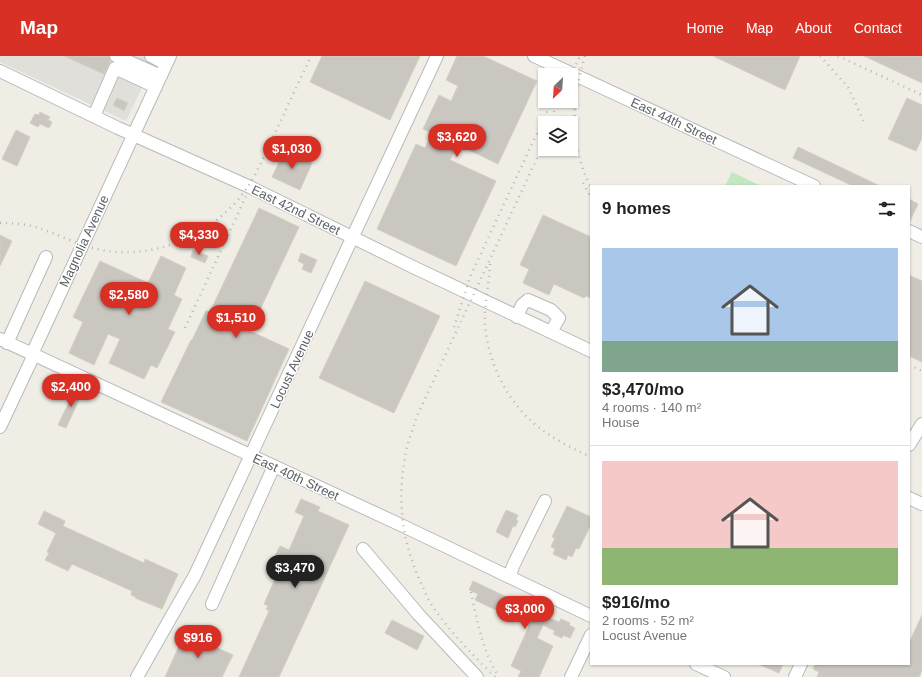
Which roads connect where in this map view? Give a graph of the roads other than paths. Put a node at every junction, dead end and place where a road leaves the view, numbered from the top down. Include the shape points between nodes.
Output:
1 (116, 56) edge
2 (151, 56) edge
3 (437, 56) edge
4 (534, 56) edge
5 (168, 60) edge
6 (0, 71) edge
7 (158, 81) junction
8 (94, 116) junction
9 (134, 135) junction
10 (812, 185) edge
11 (910, 231) edge
12 (922, 237) edge
13 (353, 239) junction
14 (46, 258) dead end
15 (517, 317) junction
16 (551, 332) junction
17 (4, 341) edge
18 (590, 351) edge
19 (32, 354) junction
20 (922, 424) edge
21 (0, 427) edge
22 (910, 443) edge
23 (251, 456) junction
24 (274, 466) junction
25 (910, 498) edge
26 (544, 501) dead end
27 (922, 503) edge
28 (363, 549) dead end
29 (509, 577) junction
30 (212, 604) dead end
31 (590, 616) edge
32 (590, 637) edge
33 (698, 665) edge
34 (801, 665) edge
35 (143, 675) edge
36 (477, 677) edge
37 (571, 677) edge
38 (724, 677) edge
39 (795, 677) edge

1 - 7 street
2 - 5 street
3 - 13 street, Locust Avenue
4 - 10 street, East 44th Street
5 - 7 street, Magnolia Avenue
6 - 8 street, East 42nd Street
7 - 8 street via 115,68
7 - 9 street, Magnolia Avenue
8 - 9 street, East 42nd Street
9 - 13 street, East 42nd Street via 250,187
9 - 19 street, Magnolia Avenue
11 - 12 street
13 - 15 street, East 42nd Street
13 - 23 street, Locust Avenue
14 - 17 street
15 - 16 street, East 42nd Street
15 - 16 street via 522,305 528,300 551,310 559,318
16 - 18 street, East 42nd Street
17 - 19 street, East 40th Street
19 - 21 street, Magnolia Avenue
19 - 23 street, East 40th Street
20 - 22 street
23 - 24 street, East 40th Street
23 - 35 street, Locust Avenue via 195,575
24 - 29 street, East 40th Street
24 - 30 street
25 - 27 street
26 - 29 street
28 - 36 street
29 - 31 street, East 40th Street
32 - 37 street
33 - 38 street
34 - 39 street

